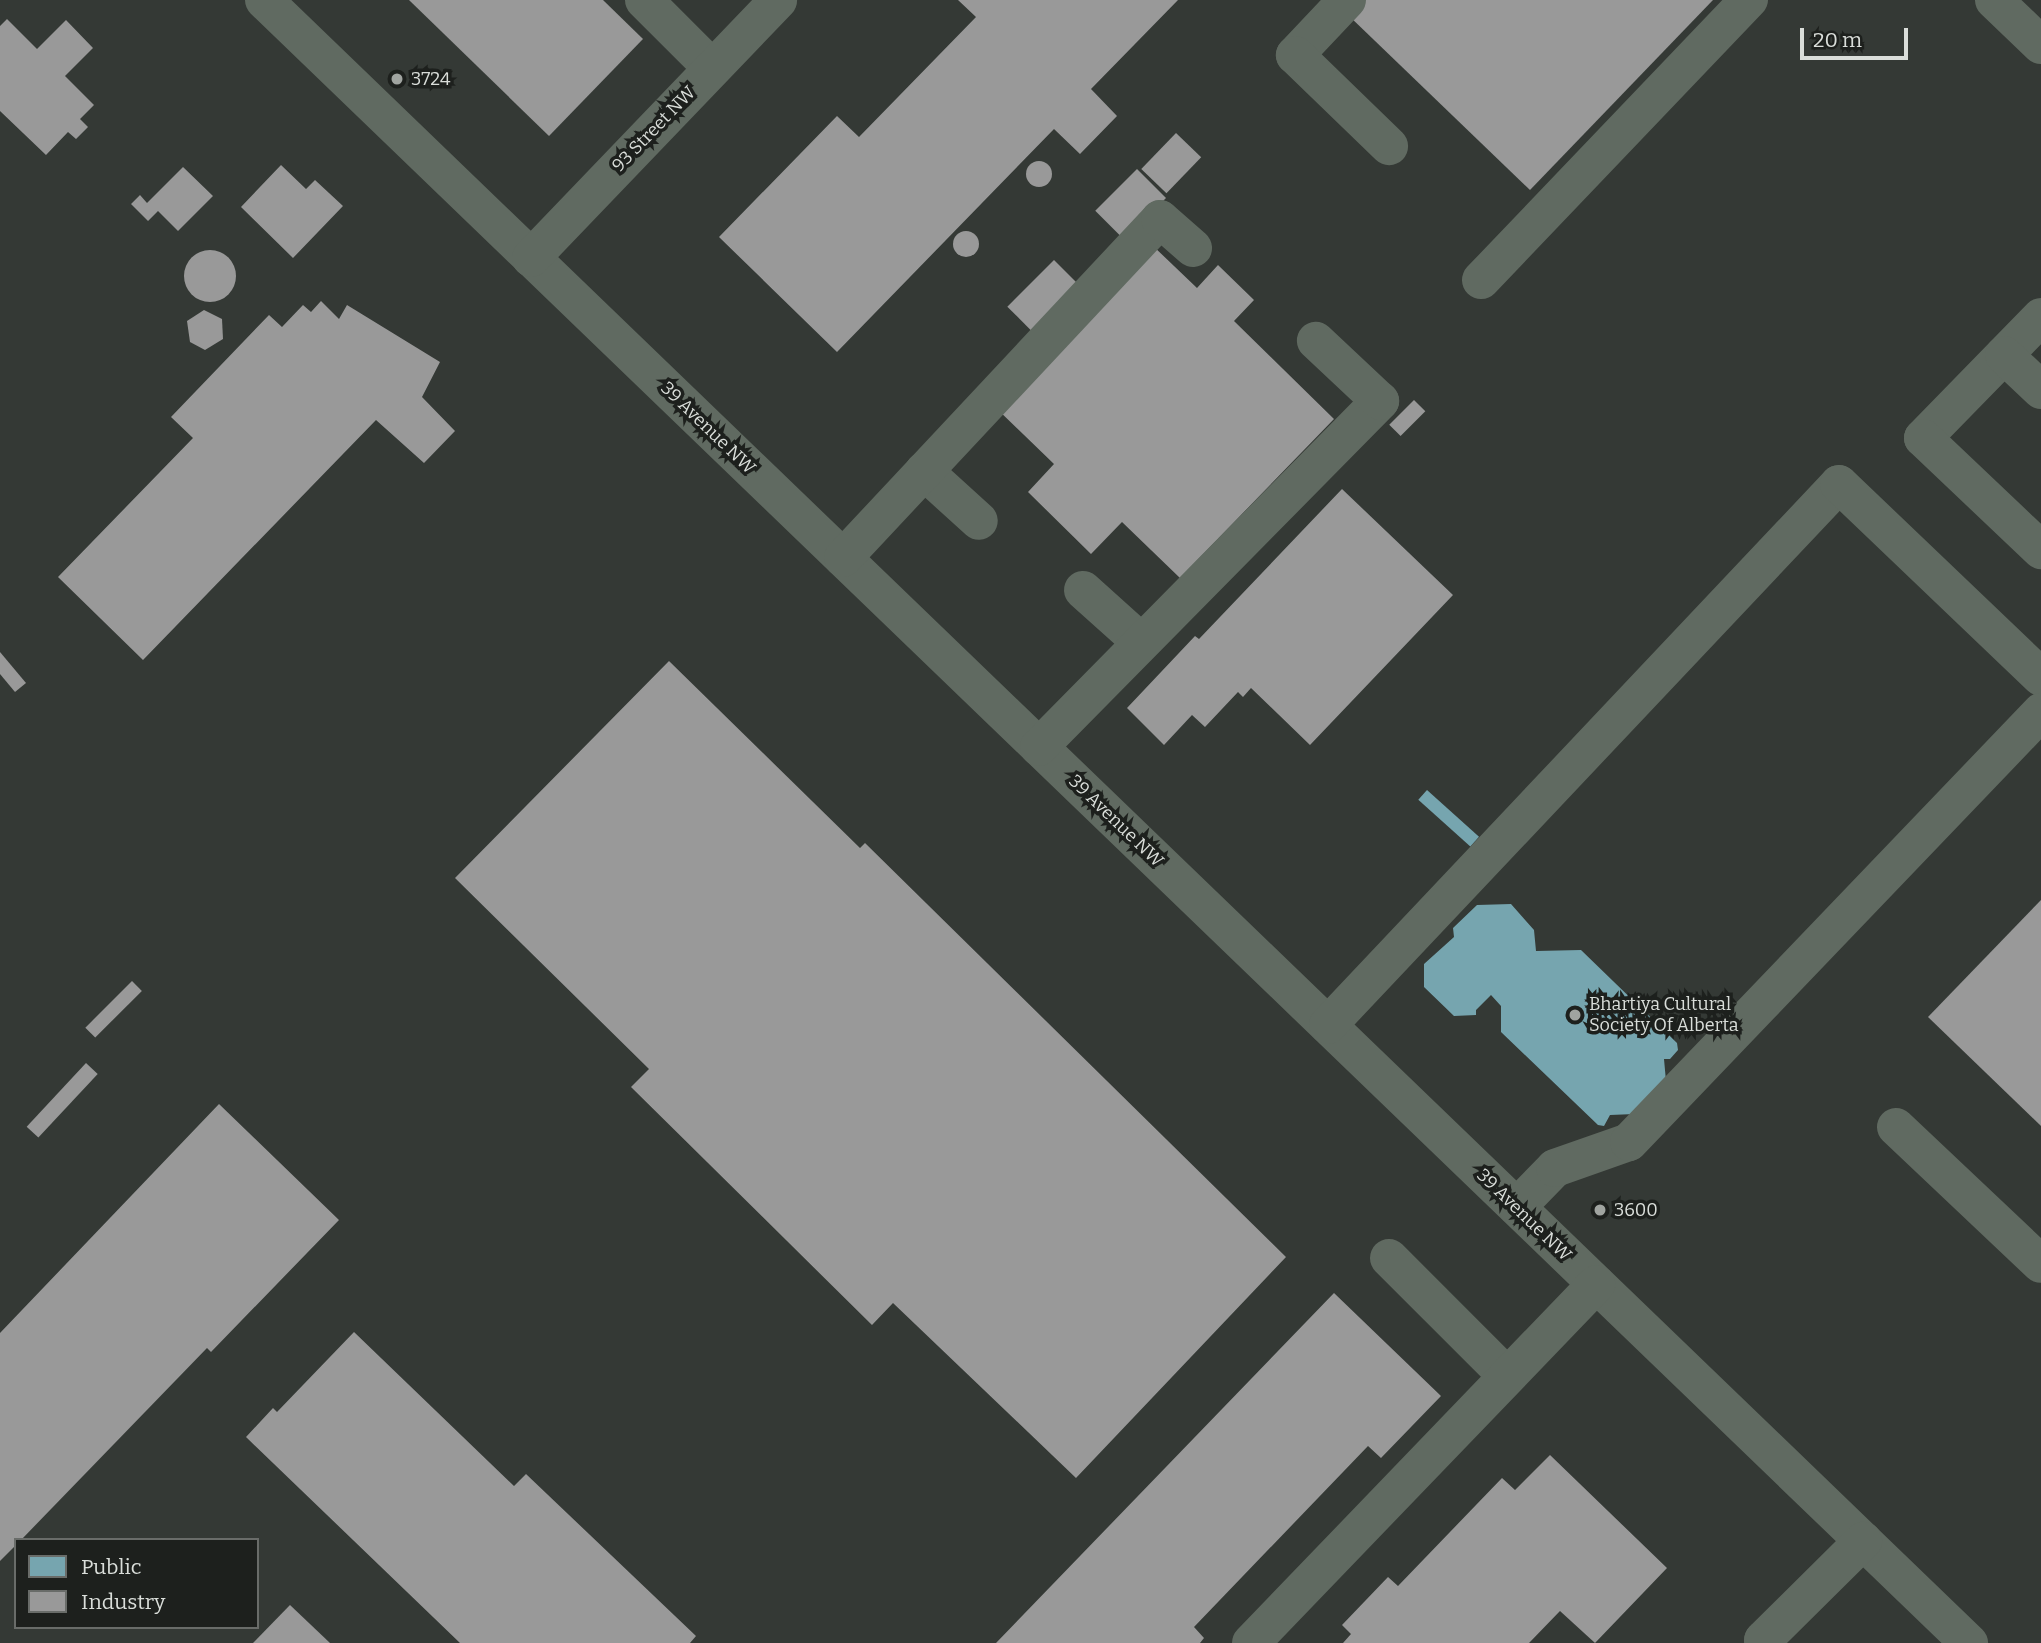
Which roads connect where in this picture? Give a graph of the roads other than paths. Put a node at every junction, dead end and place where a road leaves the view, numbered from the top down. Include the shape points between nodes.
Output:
1 (264, 0) edge
2 (644, 0) edge
3 (778, 0) edge
4 (1347, 0) edge
5 (1749, 0) edge
6 (1994, 0) edge
7 (2041, 45) edge
8 (712, 68) junction
9 (1389, 146) dead end
10 (1193, 248) dead end
11 (531, 258) junction
12 (1481, 280) dead end
13 (2041, 317) edge
14 (1316, 341) dead end
15 (2004, 355) junction
16 (2041, 390) edge
17 (924, 471) junction
18 (979, 521) dead end
19 (2041, 551) edge
20 (843, 558) junction
21 (1083, 590) dead end
22 (1141, 642) junction
23 (2041, 677) edge
24 (2041, 712) edge
25 (1039, 747) junction
26 (1328, 1025) junction
27 (1896, 1127) dead end
28 (1517, 1207) junction
29 (1389, 1258) dead end
30 (2041, 1264) edge
31 (1596, 1284) junction
32 (1507, 1376) junction
33 (1863, 1541) junction
34 (1251, 1643) edge
35 (1766, 1643) edge
36 (1969, 1643) edge

1 - 11 street, 39 Avenue NW
2 - 8 street
3 - 8 street, 93 Street NW
4 - 9 street via 1295,55
5 - 12 street
6 - 7 street
8 - 11 street, 93 Street NW
10 - 17 street via 1160,219
11 - 20 street, 39 Avenue NW
13 - 15 street
14 - 22 street via 1380,401
15 - 16 street
15 - 19 street via 1923,438
17 - 18 street
17 - 20 street
20 - 25 street, 39 Avenue NW
21 - 22 street
22 - 25 street
23 - 26 street via 1839,484
24 - 28 street via 1629,1142 1556,1168
25 - 26 street, 39 Avenue NW
26 - 28 street, 39 Avenue NW
27 - 30 street
28 - 31 street, 39 Avenue NW
29 - 32 street
31 - 32 street
31 - 33 street, 39 Avenue NW
32 - 34 street
33 - 35 street via 1763,1640
33 - 36 street, 39 Avenue NW

